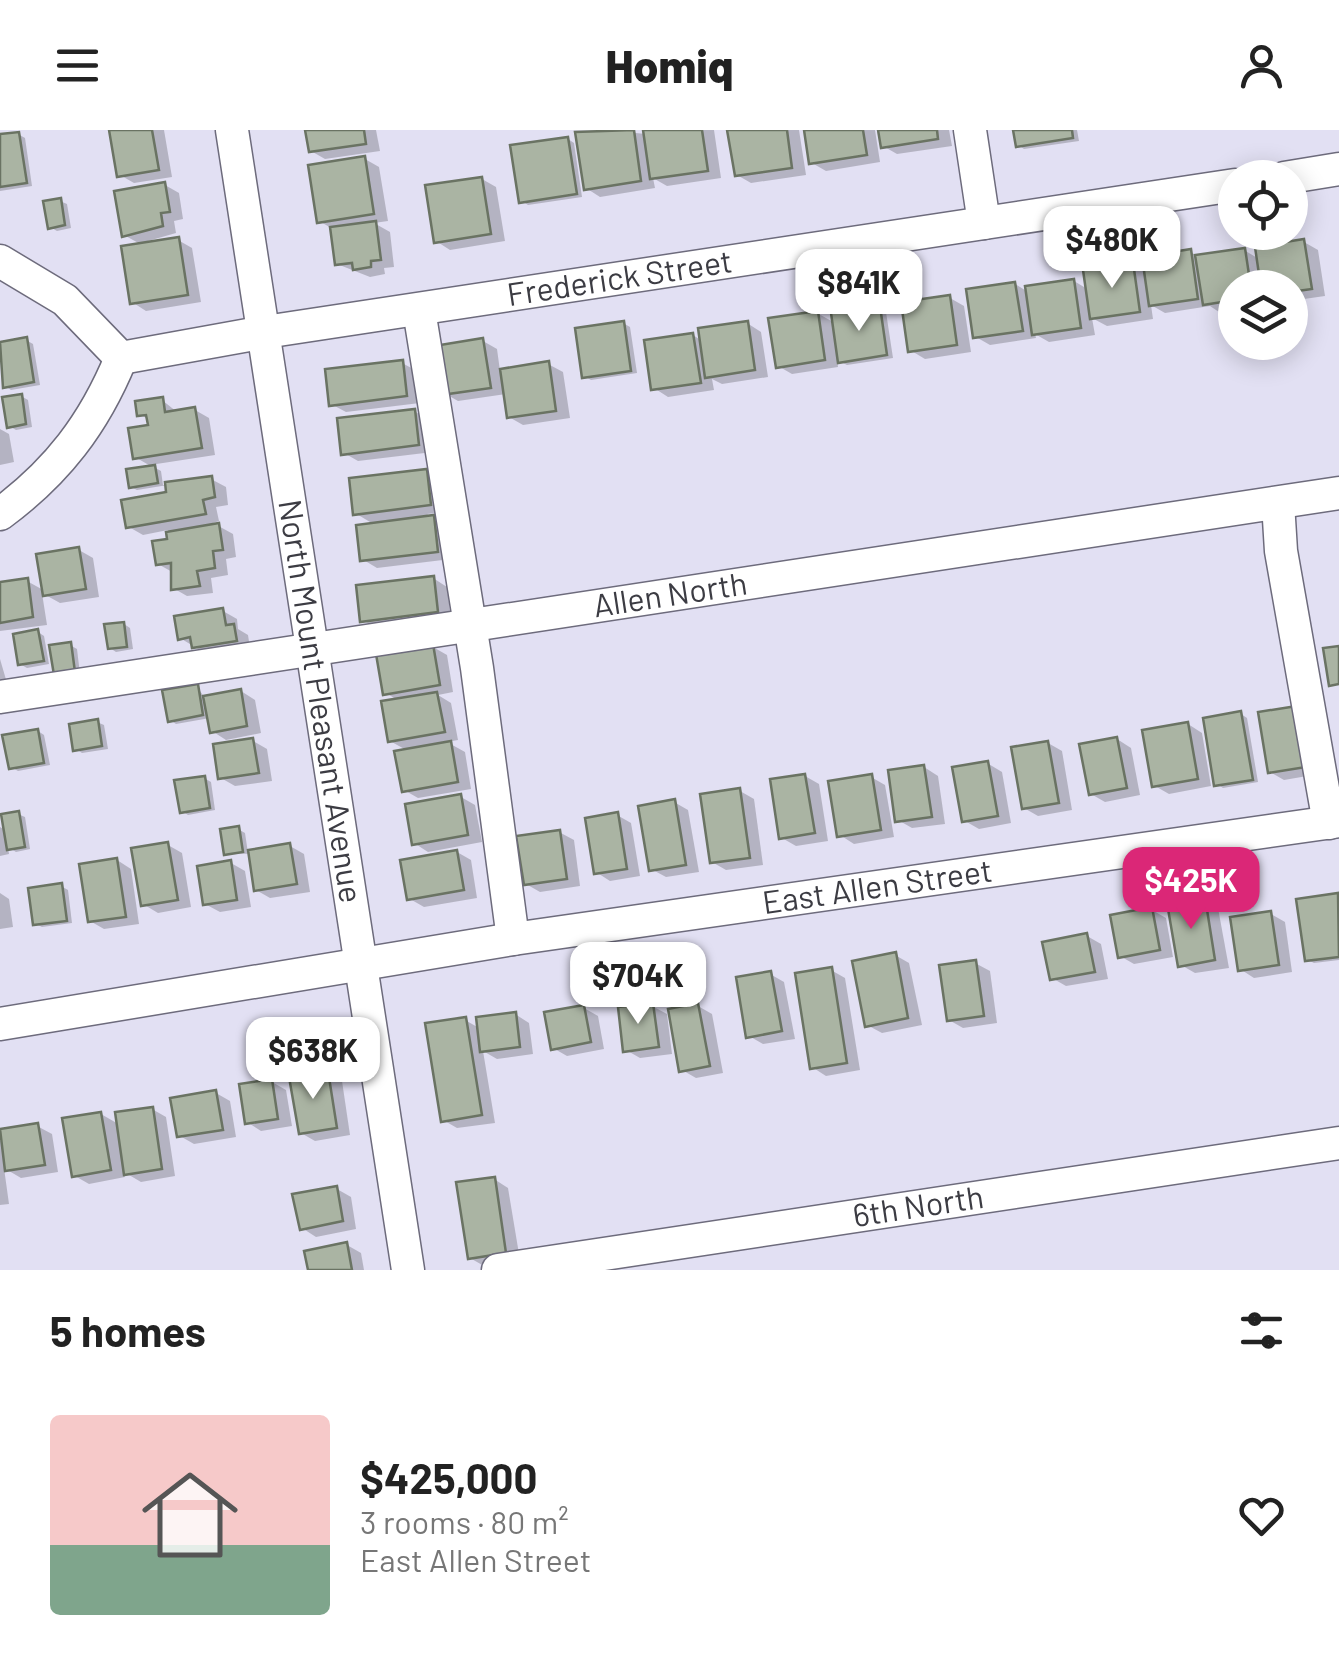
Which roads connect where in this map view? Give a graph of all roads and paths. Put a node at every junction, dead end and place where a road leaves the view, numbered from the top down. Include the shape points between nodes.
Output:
1 (232, 130) edge
2 (970, 130) edge
3 (1339, 169) edge
4 (1308, 174) edge
5 (1218, 188) edge
6 (984, 224) junction
7 (0, 261) edge
8 (419, 310) junction
9 (265, 332) junction
10 (121, 358) junction
11 (1339, 493) edge
12 (1278, 502) junction
13 (0, 514) edge
14 (469, 625) junction
15 (311, 648) junction
16 (0, 698) edge
17 (1334, 822) edge
18 (513, 939) junction
19 (360, 964) junction
20 (0, 1024) edge
21 (1339, 1143) edge
22 (408, 1270) edge
23 (498, 1270) edge

1 - 9 street, North Mount Pleasant Avenue
2 - 6 street
3 - 4 street
5 - 6 street, Frederick Street
6 - 8 street, Frederick Street
7 - 10 street via 64,300
8 - 9 street, Frederick Street
8 - 14 street
9 - 10 street, Frederick Street
9 - 15 street, North Mount Pleasant Avenue
10 - 13 street via 83,434 33,490
11 - 12 street, Allen North
12 - 14 street, Allen North
12 - 17 street via 1284,570
14 - 15 street, Allen North
14 - 18 street
15 - 16 street, Allen North
15 - 19 street, North Mount Pleasant Avenue
17 - 18 street, East Allen Street
18 - 19 street, East Allen Street
19 - 20 street, East Allen Street
19 - 22 street, North Mount Pleasant Avenue
21 - 23 street, 6th North

